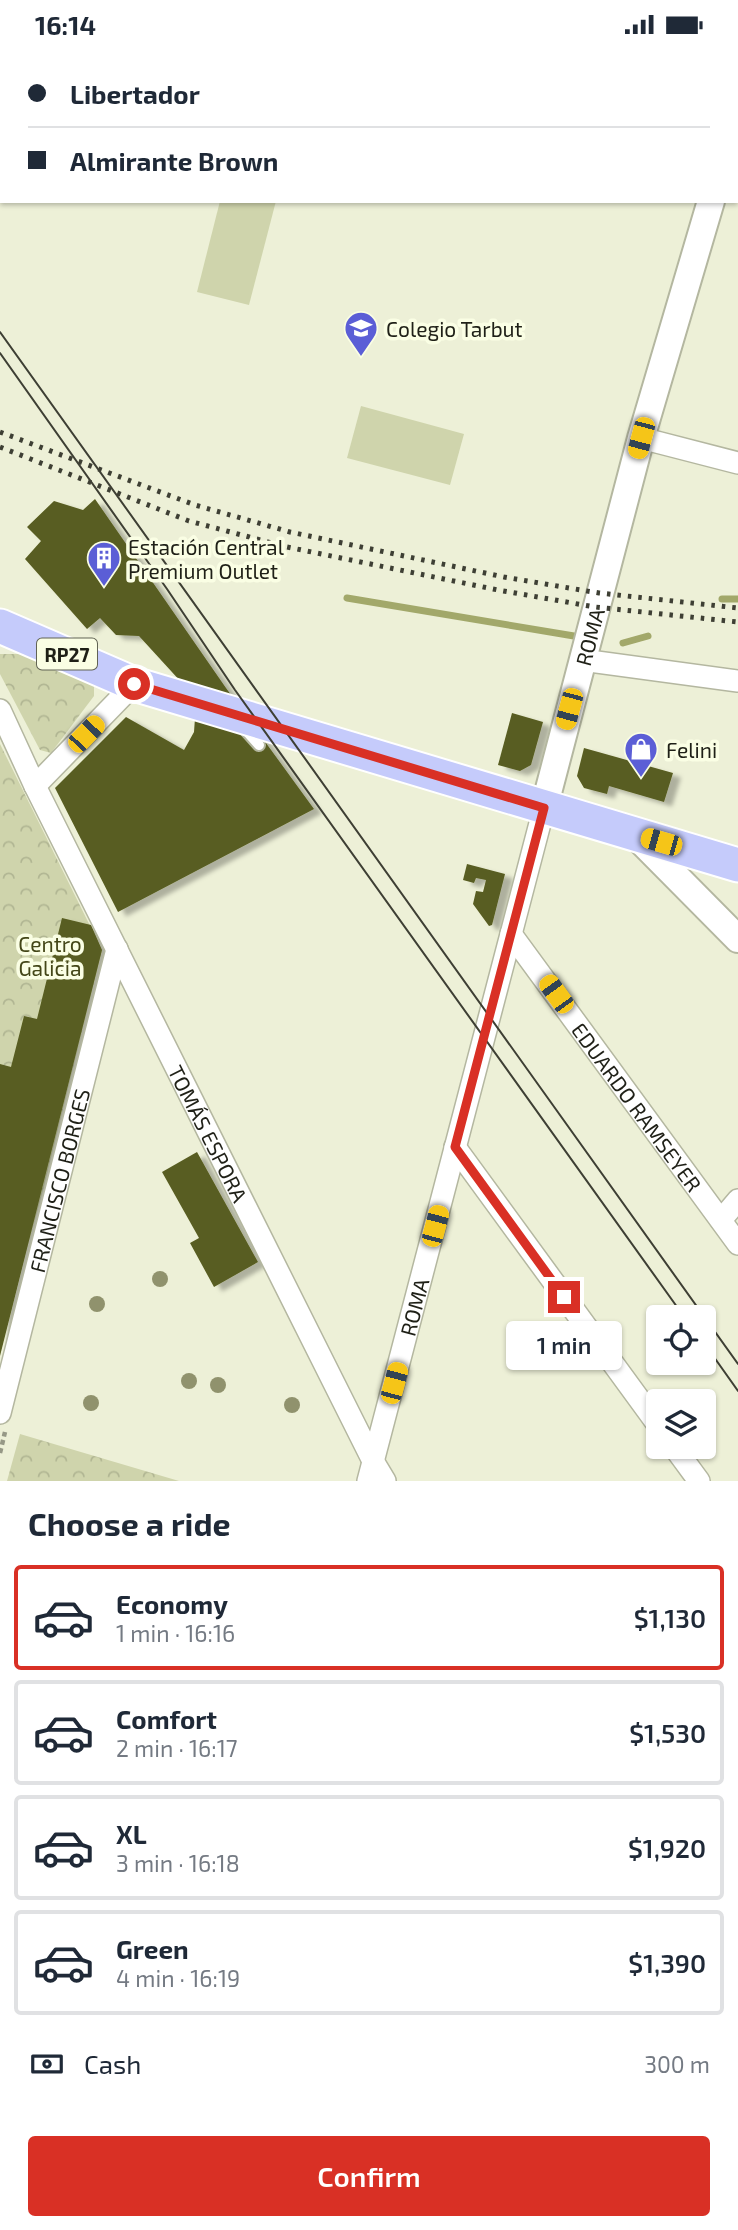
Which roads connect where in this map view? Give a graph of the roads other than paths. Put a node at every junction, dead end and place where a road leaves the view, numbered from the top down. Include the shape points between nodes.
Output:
1 (710, 203) edge
2 (641, 438) junction
3 (738, 463) edge
4 (0, 626) edge
5 (582, 660) junction
6 (738, 681) edge
7 (144, 687) junction
8 (0, 710) edge
9 (259, 745) dead end
10 (35, 786) junction
11 (544, 808) junction
12 (635, 835) junction
13 (738, 865) edge
14 (511, 934) junction
15 (738, 939) edge
16 (117, 949) junction
17 (455, 1147) junction
18 (738, 1200) edge
19 (721, 1220) junction
20 (738, 1244) edge
21 (646, 1409) edge
22 (0, 1413) edge
23 (683, 1459) edge
24 (370, 1471) edge
25 (385, 1481) edge
26 (699, 1481) edge

1 - 2 street, ROMA
2 - 3 street
2 - 5 street, ROMA
4 - 7 main road, RP27
5 - 6 street
5 - 11 street, ROMA
7 - 9 lane via 162,700 244,727
7 - 10 street
7 - 11 main road, RP27
8 - 10 street, TOMÁS ESPORA
10 - 16 street, TOMÁS ESPORA
11 - 12 main road, RP27
11 - 14 street, ROMA
12 - 13 main road, RP27
12 - 15 street
14 - 17 street, ROMA via 475,1041
14 - 19 street, EDUARDO RAMSEYER
16 - 22 street, FRANCISCO BORGES
16 - 24 street, TOMÁS ESPORA
17 - 21 street
17 - 24 street, ROMA
18 - 19 street
19 - 20 street, EDUARDO RAMSEYER
23 - 26 street
24 - 25 street, TOMÁS ESPORA

